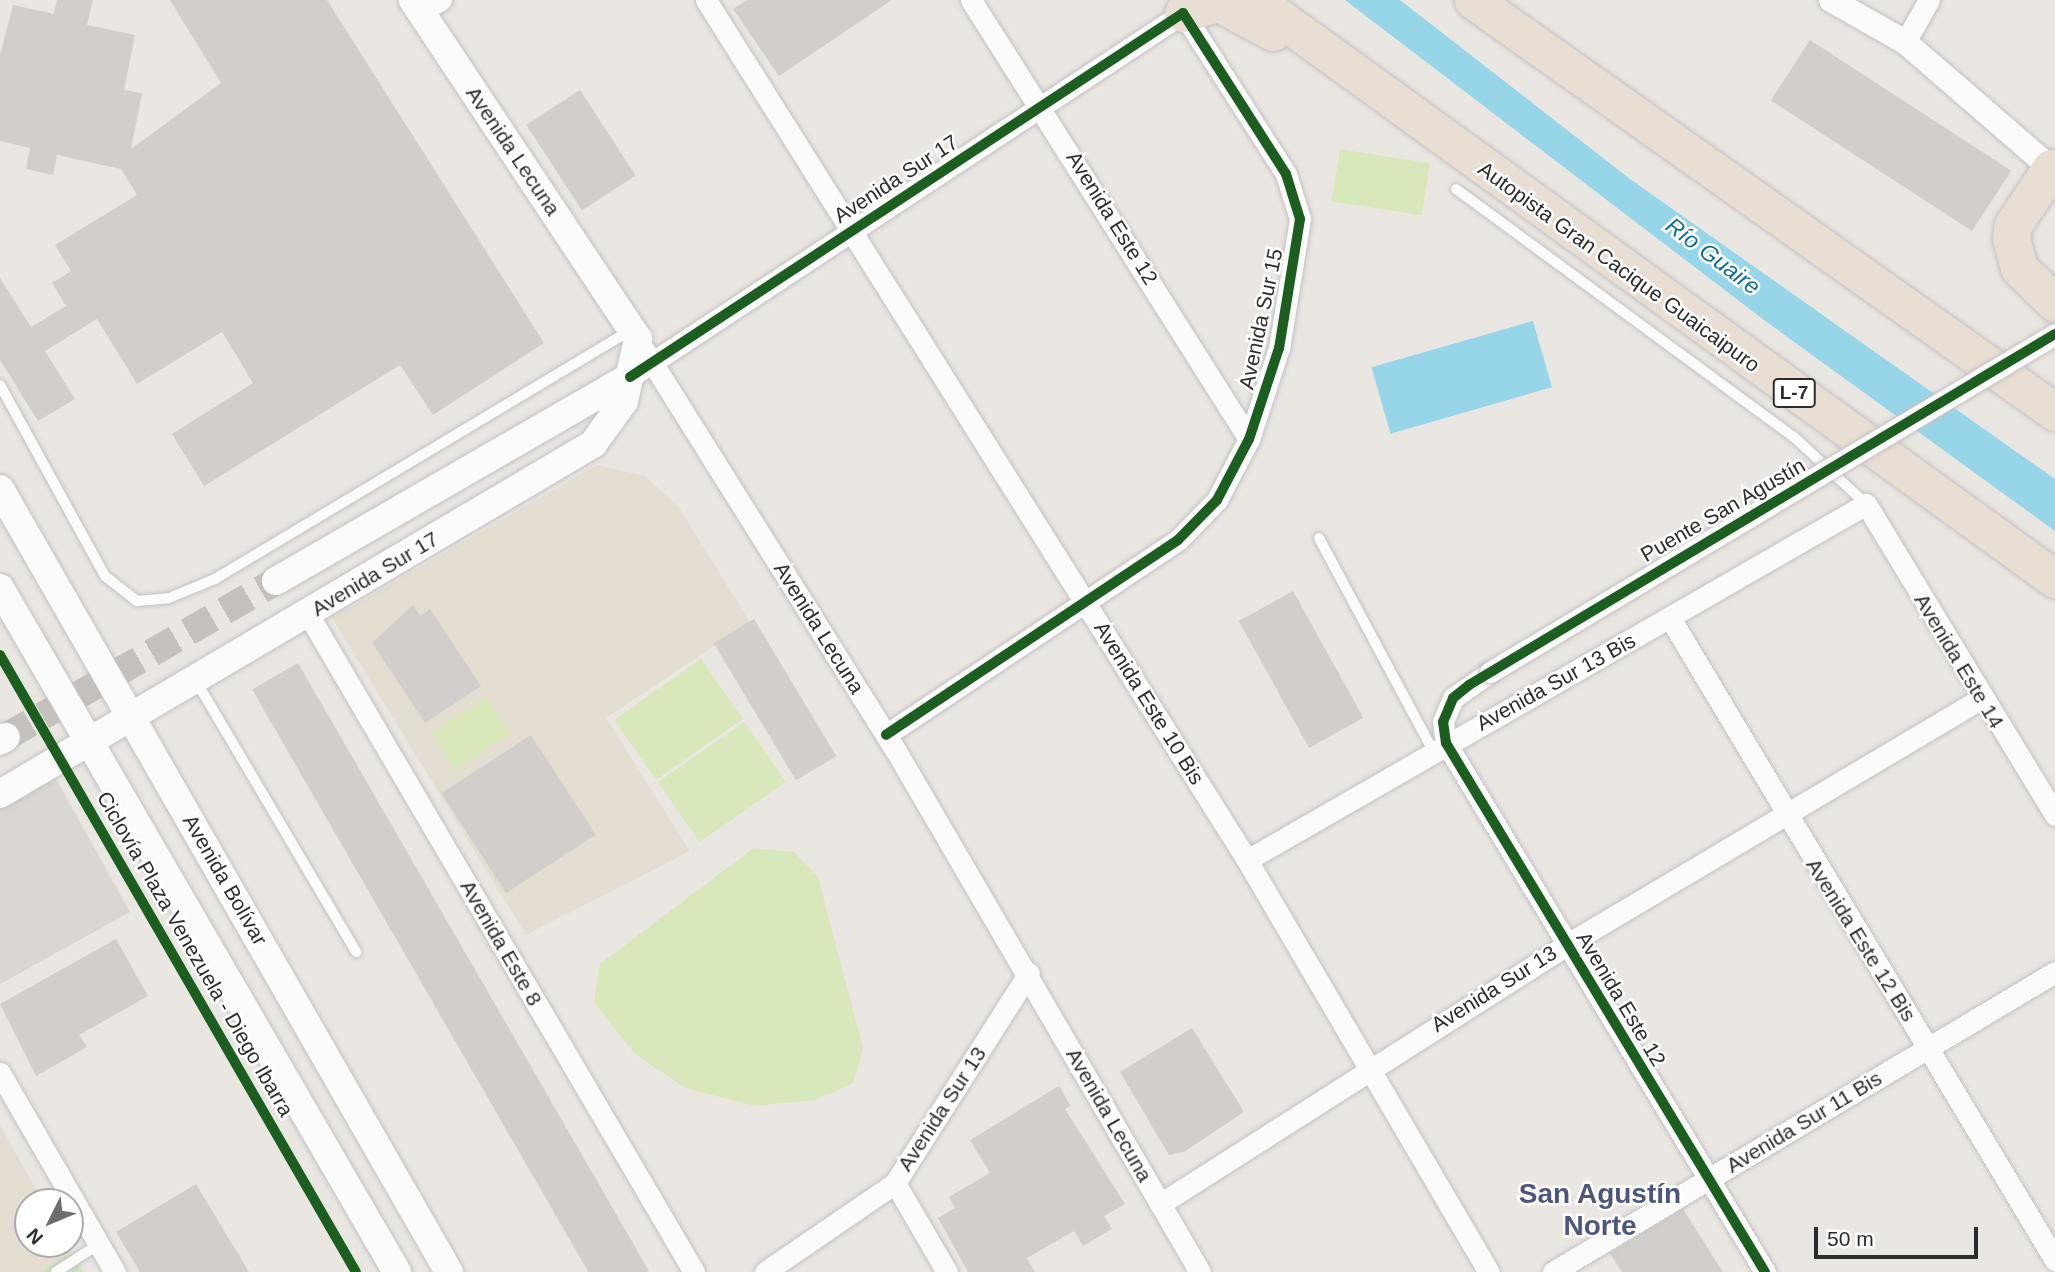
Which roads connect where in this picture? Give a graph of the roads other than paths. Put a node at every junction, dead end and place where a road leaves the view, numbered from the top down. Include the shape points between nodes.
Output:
1 (706, 0) edge
2 (971, 0) edge
3 (1255, 0) edge
4 (1831, 0) edge
5 (1929, 0) edge
6 (419, 3) edge
7 (1483, 6) edge
8 (1184, 13) junction
9 (1905, 42) junction
10 (1042, 106) junction
11 (2054, 167) edge
12 (1456, 189) dead end
13 (1532, 206) junction
14 (853, 230) junction
15 (2055, 303) edge
16 (2055, 334) edge
17 (638, 352) junction
18 (0, 385) edge
19 (595, 398) junction
20 (2055, 412) edge
21 (1250, 439) junction
22 (593, 444) junction
23 (0, 489) edge
24 (1866, 504) junction
25 (1319, 538) dead end
26 (2055, 579) edge
27 (276, 581) tunnel mouth
28 (0, 588) edge
29 (1085, 602) junction
30 (308, 614) junction
31 (1670, 618) junction
32 (196, 681) junction
33 (1980, 699) junction
34 (133, 719) junction
35 (886, 735) junction
36 (90, 744) junction
37 (1439, 747) junction
38 (0, 794) edge
39 (2055, 815) edge
40 (1784, 817) junction
41 (1247, 860) junction
42 (1566, 945) junction
43 (356, 952) dead end
44 (2055, 972) edge
45 (1029, 973) junction
46 (1929, 1048) junction
47 (1368, 1067) junction
48 (0, 1073) edge
49 (1708, 1180) junction
50 (895, 1183) junction
51 (1160, 1204) junction
52 (99, 1244) junction
53 (2055, 1259) edge
54 (57, 1272) edge
55 (115, 1272) edge
56 (397, 1272) edge
57 (449, 1272) edge
58 (694, 1272) edge
59 (765, 1272) edge
60 (947, 1272) edge
61 (1200, 1272) edge
62 (1489, 1272) edge
63 (1553, 1272) edge
64 (1765, 1272) edge

1 - 14 street, Avenida Este 10 Bis
2 - 10 street, Avenida Este 12
3 - 13 highway, Autopista Gran Cacique Guaicaipuro / L-7
4 - 9 street
5 - 9 street
6 - 17 main road, Avenida Lecuna
7 - 20 highway
8 - 10 street, Avenida Sur 17
8 - 13 highway via 1219,3 1243,11
8 - 21 street, Avenida Sur 15 via 1286,174 1300,219 1279,348
9 - 11 street
10 - 14 street, Avenida Sur 17
10 - 21 street, Avenida Este 12
11 - 15 highway via 2013,225 2011,238 2019,268
12 - 24 lane via 1794,437
13 - 26 highway, Autopista Gran Cacique Guaicaipuro / L-7
14 - 17 street, Avenida Sur 17
14 - 29 street, Avenida Este 10 Bis
16 - 37 street, Puente San Agustín, bridge via 1490,672 1453,698
17 - 18 lane via 215,579 169,598 137,601 106,576
17 - 19 main road, Avenida Sur 17
17 - 22 main road, Avenida Sur 17 via 613,422
17 - 35 street, Avenida Lecuna
19 - 22 main road
19 - 27 main road, Avenida Sur 17
21 - 29 street, Avenida Sur 15 via 1217,500 1178,540
22 - 30 main road, Avenida Sur 17
23 - 34 main road, Avenida Bolívar
24 - 31 street, Avenida Sur 13 Bis
24 - 33 street, Avenida Este 14
25 - 37 lane
28 - 36 main road
29 - 35 street, Avenida Sur 15
29 - 41 street, Avenida Este 10 Bis
30 - 32 main road, Avenida Sur 17
30 - 58 street, Avenida Este 8
31 - 37 street, Avenida Sur 13 Bis
31 - 40 street, Avenida Este 12 Bis
32 - 34 main road, Avenida Sur 17
32 - 43 lane
33 - 39 street, Avenida Este 14
33 - 40 street, Avenida Sur 13
34 - 36 main road, Avenida Sur 17
34 - 57 main road, Avenida Bolívar
35 - 45 street, Avenida Lecuna
36 - 38 main road, Avenida Sur 17
36 - 56 main road
37 - 41 street, Avenida Sur 13 Bis
37 - 42 street, Avenida Este 12
40 - 42 street, Avenida Sur 13
40 - 46 street, Avenida Este 12 Bis
41 - 47 street, Avenida Este 10 Bis
42 - 47 street, Avenida Sur 13
42 - 49 street, Avenida Este 12
44 - 46 street, Avenida Sur 11 Bis
45 - 50 street, Avenida Sur 13
45 - 51 street, Avenida Lecuna
46 - 49 street, Avenida Sur 11 Bis
46 - 53 street, Avenida Este 12 Bis
47 - 51 street, Avenida Sur 13
47 - 62 street, Avenida Este 10 Bis
48 - 52 street
49 - 63 street, Avenida Sur 11 Bis
49 - 64 street, Avenida Este 12
50 - 59 street, Avenida Sur 13
50 - 60 street
51 - 61 street, Avenida Lecuna
52 - 54 lane
52 - 55 street

